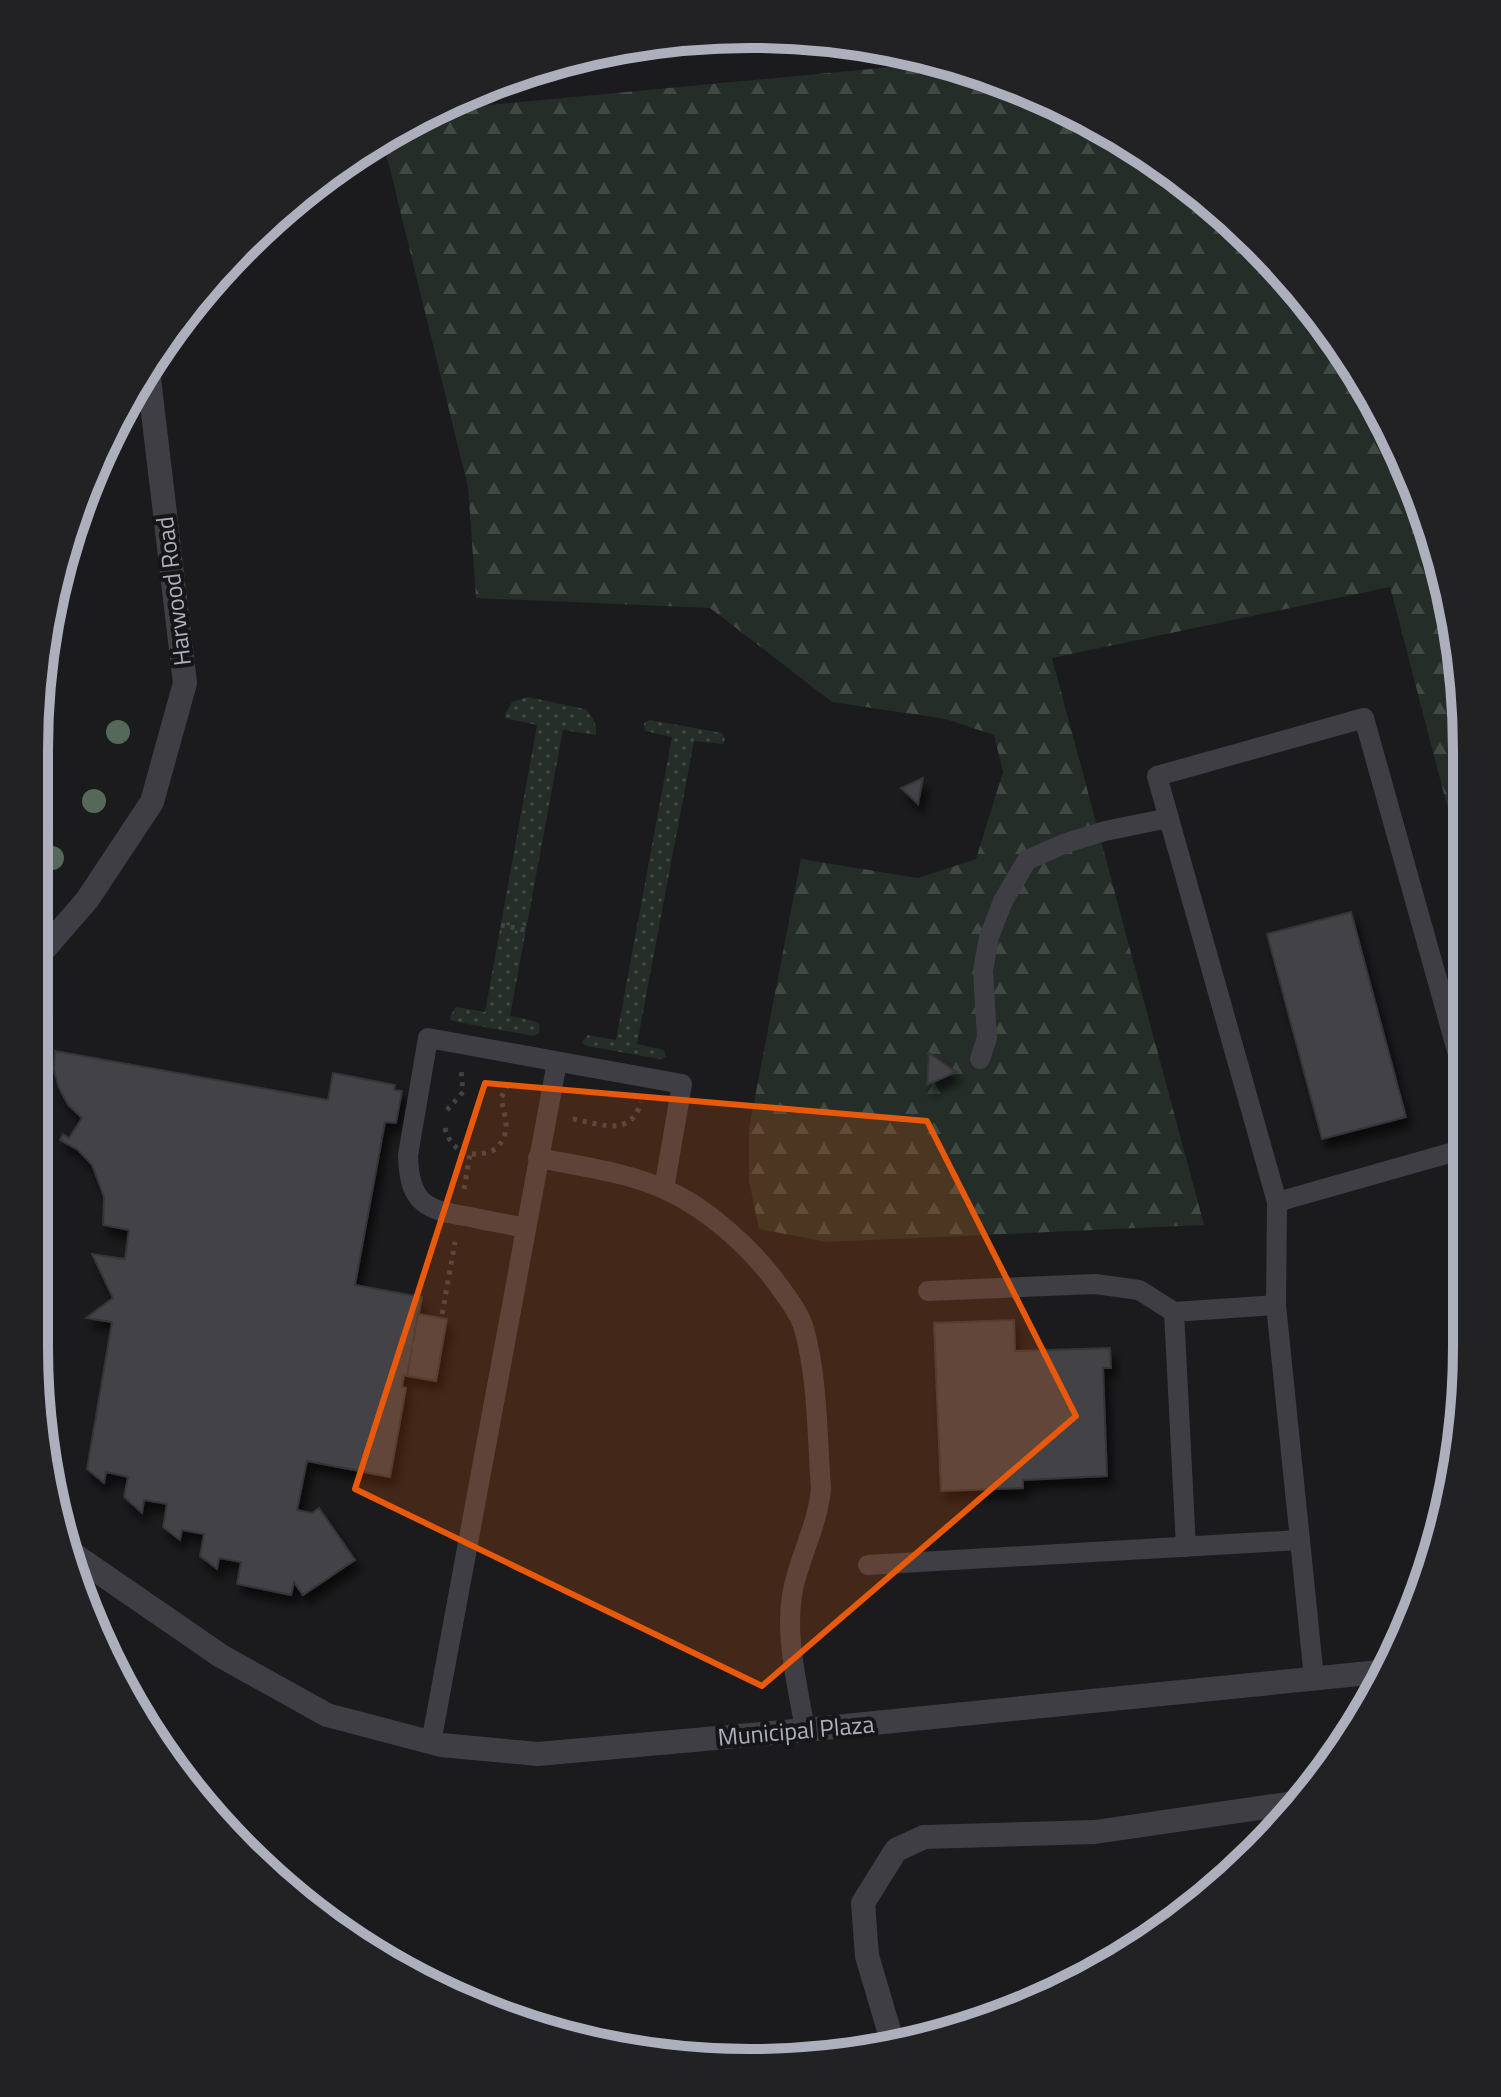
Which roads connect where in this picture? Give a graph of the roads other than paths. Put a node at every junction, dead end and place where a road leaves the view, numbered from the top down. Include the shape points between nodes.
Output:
1 (150, 386) edge
2 (1169, 818) junction
3 (48, 945) edge
4 (1453, 1036) edge
5 (980, 1059) dead end
6 (557, 1062) junction
7 (1453, 1152) edge
8 (538, 1158) junction
9 (664, 1189) junction
10 (1277, 1202) junction
11 (525, 1228) junction
12 (928, 1291) dead end
13 (1276, 1305) junction
14 (1174, 1312) junction
15 (1300, 1540) junction
16 (1186, 1547) junction
17 (81, 1560) edge
18 (868, 1565) dead end
19 (1373, 1673) edge
20 (1314, 1678) junction
21 (805, 1730) junction
22 (431, 1743) junction
23 (1283, 1805) edge
24 (890, 2035) edge

1 - 3 street, Harwood Road via 185,683 152,802 87,900
2 - 4 lane via 1157,776 1364,718
2 - 5 lane via 1105,831 1027,860 989,937 983,971 987,1038
2 - 10 lane
6 - 8 lane
6 - 9 lane via 682,1084
6 - 11 lane via 428,1038 408,1155 415,1192 437,1212
7 - 10 lane
8 - 9 lane
8 - 11 lane
9 - 21 lane via 729,1231 760,1261 803,1325 821,1488 792,1594 792,1649
10 - 13 lane
11 - 22 lane
12 - 14 lane via 1095,1284 1139,1290
13 - 14 lane
13 - 15 lane
14 - 16 lane
15 - 16 lane
15 - 20 lane
16 - 18 lane
17 - 22 street, Municipal Plaza via 221,1656 327,1715
19 - 20 street, Municipal Plaza
20 - 21 street, Municipal Plaza
21 - 22 street, Municipal Plaza via 538,1754
23 - 24 street via 1095,1832 924,1837 896,1850 863,1903 867,1956

